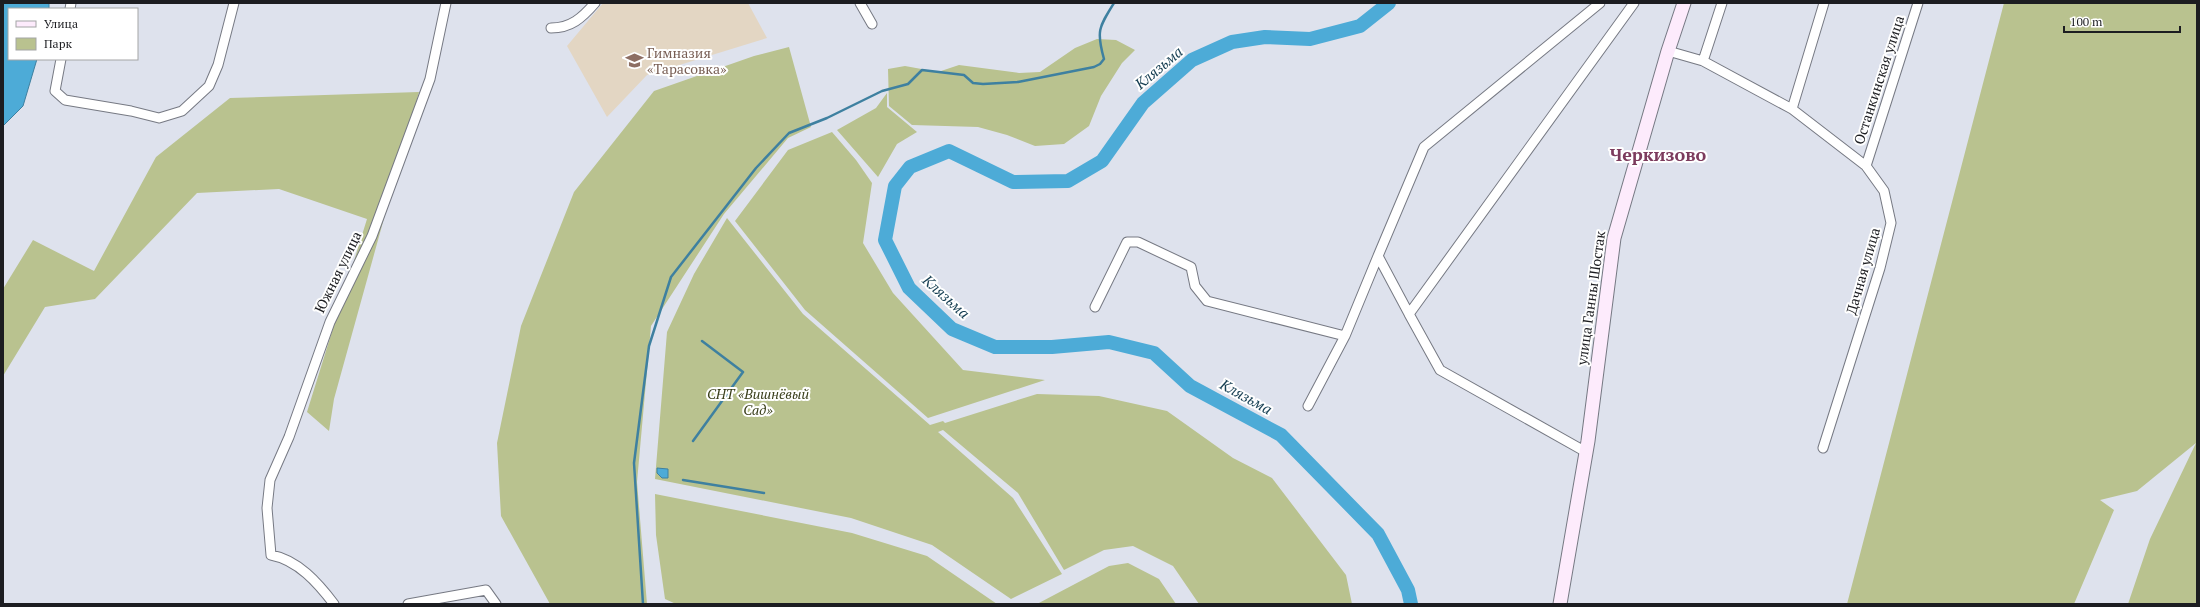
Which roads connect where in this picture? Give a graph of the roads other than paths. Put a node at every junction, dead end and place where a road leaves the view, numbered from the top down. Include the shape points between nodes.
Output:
1 (234, 3) edge
2 (446, 3) edge
3 (595, 3) edge
4 (860, 3) edge
5 (1600, 3) edge
6 (1634, 3) edge
7 (1684, 3) edge
8 (1722, 3) edge
9 (1824, 3) edge
10 (1918, 3) edge
11 (872, 24) dead end
12 (551, 28) dead end
13 (1668, 51) junction
14 (61, 60) edge
15 (1703, 61) junction
16 (1792, 108) junction
17 (1866, 166) junction
18 (1378, 256) junction
19 (1095, 307) dead end
20 (1410, 314) junction
21 (1344, 336) junction
22 (1308, 406) dead end
23 (1824, 448) dead end
24 (1586, 452) junction
25 (334, 604) edge
26 (408, 604) edge
27 (496, 604) edge
28 (1560, 604) edge

1 - 14 street via 218,65 209,86 182,111 159,118 65,100 55,91
2 - 25 street, Южная улица via 430,79 392,184 372,236 330,322 289,437 270,480 267,508 271,555 282,557 317,582
3 - 12 street via 585,15 565,28
4 - 11 street
5 - 18 street via 1424,147
6 - 20 street
7 - 13 main road, улица Ганны Шостак
8 - 15 street
9 - 16 street
10 - 17 street, Останкинская улица
13 - 15 street, Дачная улица
13 - 24 main road, улица Ганны Шостак via 1614,238
15 - 16 street, Дачная улица
16 - 17 street, Дачная улица
17 - 23 street, Дачная улица via 1884,191 1891,223 1880,268
18 - 20 street
18 - 21 street
19 - 21 street via 1127,242 1138,242 1191,266 1195,286 1207,301
20 - 24 street via 1440,370
21 - 22 street
24 - 28 main road, улица Ганны Шостак
26 - 27 street via 486,590

